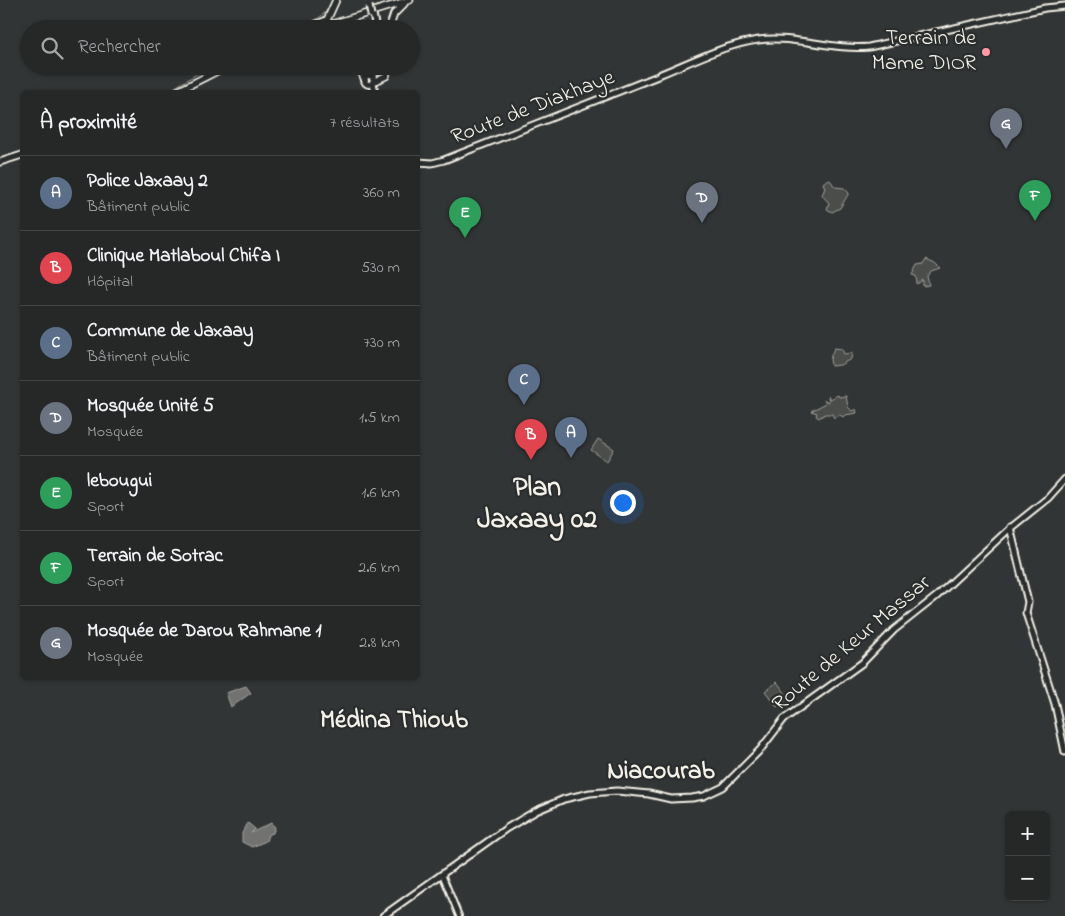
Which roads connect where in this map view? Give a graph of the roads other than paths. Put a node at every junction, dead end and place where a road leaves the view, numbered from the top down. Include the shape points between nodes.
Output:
1 (336, 0) edge
2 (367, 0) edge
3 (402, 0) edge
4 (411, 0) edge
5 (1065, 6) edge
6 (327, 20) edge
7 (337, 20) edge
8 (345, 20) edge
9 (374, 20) edge
10 (392, 20) edge
11 (202, 75) edge
12 (209, 75) edge
13 (365, 75) edge
14 (371, 75) edge
15 (387, 75) edge
16 (370, 81) junction
17 (176, 90) edge
18 (180, 90) edge
19 (373, 90) edge
20 (20, 157) edge
21 (420, 161) edge
22 (0, 163) edge
23 (1065, 479) edge
24 (1010, 528) junction
25 (1065, 752) edge
26 (442, 874) junction
27 (383, 916) edge
28 (459, 916) edge

1 - 6 highway
2 - 9 main road, bridge
3 - 7 highway
4 - 8 highway
4 - 10 highway via 396,11
5 - 21 main road, Route de Diakhaye via 866,49 777,40 753,42 443,159
11 - 17 highway
12 - 18 highway
13 - 16 highway
14 - 16 main road
15 - 16 highway
16 - 19 main road
20 - 22 highway
23 - 24 main road, Route de Keur Massar via 1048,498
24 - 25 main road via 1028,602 1026,613 1055,704
24 - 26 main road, Route de Keur Massar via 891,633 860,665 784,719 760,750 723,787 692,798 617,791 590,793 564,800 520,820
26 - 27 main road, Route de Keur Massar
26 - 28 main road

